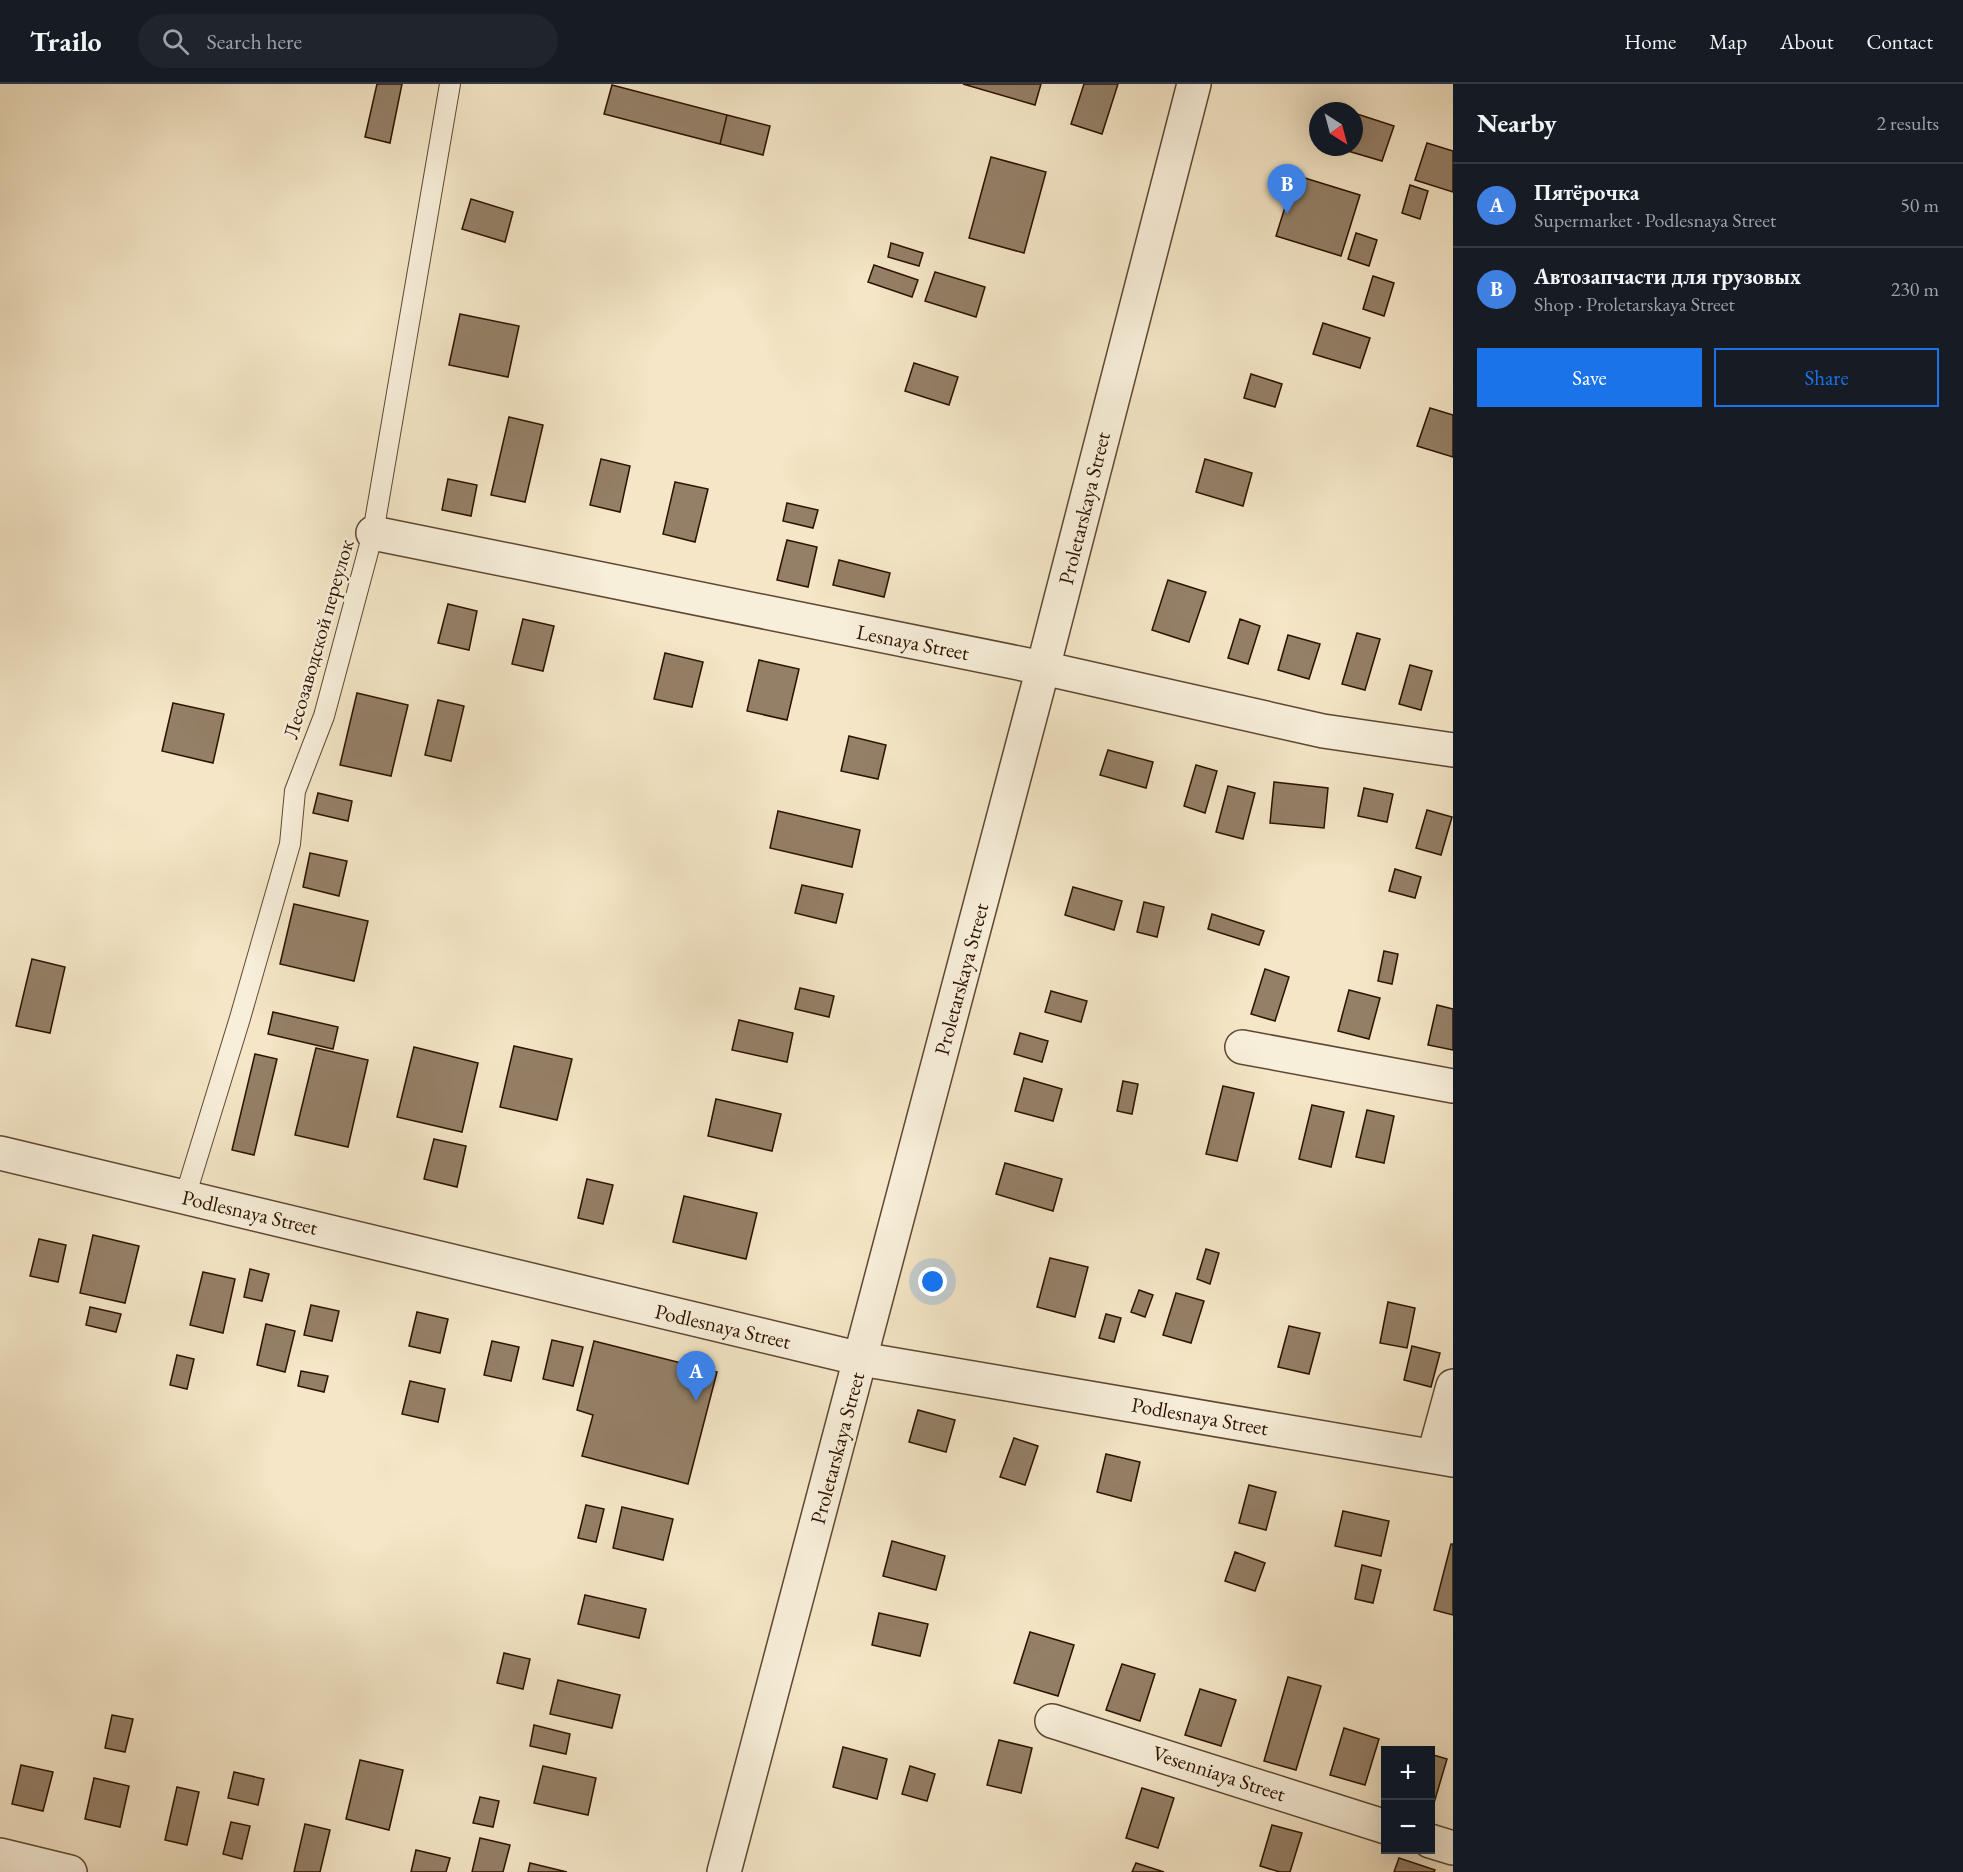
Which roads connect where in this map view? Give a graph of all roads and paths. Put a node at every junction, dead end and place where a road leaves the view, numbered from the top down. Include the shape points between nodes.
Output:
1 (450, 84) edge
2 (1194, 84) edge
3 (373, 533) junction
4 (1043, 668) junction
5 (1453, 750) edge
6 (1242, 1047) dead end
7 (1453, 1086) edge
8 (0, 1153) edge
9 (185, 1197) junction
10 (861, 1359) junction
11 (1453, 1386) edge
12 (1444, 1458) edge
13 (1052, 1721) dead end
14 (1381, 1825) edge
15 (1435, 1842) edge
16 (1453, 1848) edge
17 (0, 1855) edge
18 (70, 1872) edge
19 (724, 1872) edge

1 - 3 lane, Лесозаводской переулок
2 - 4 street, Proletarskaya Street
3 - 4 street, Lesnaya Street
3 - 9 lane, Лесозаводской переулок via 324,716 295,791 290,844
4 - 5 street, Lesnaya Street via 1323,731
4 - 10 street, Proletarskaya Street
6 - 7 street
8 - 9 street, Podlesnaya Street
9 - 10 street, Podlesnaya Street
10 - 12 street, Podlesnaya Street
10 - 19 street, Proletarskaya Street
11 - 12 street
13 - 14 street, Vesenniaya Street
15 - 16 street
17 - 18 street

